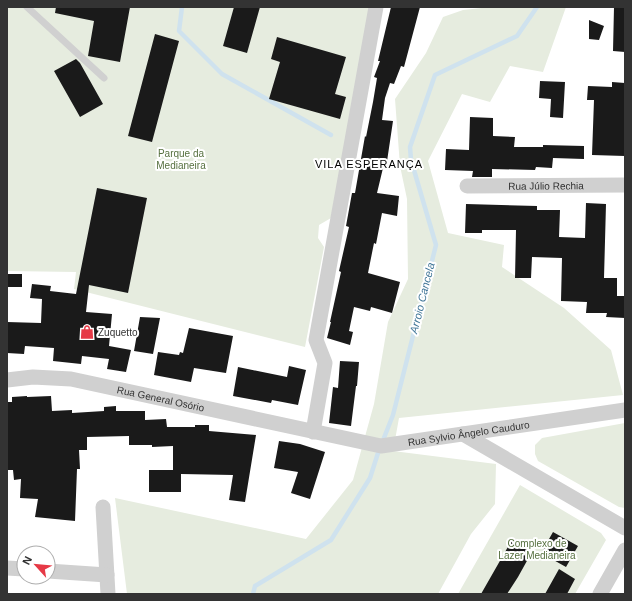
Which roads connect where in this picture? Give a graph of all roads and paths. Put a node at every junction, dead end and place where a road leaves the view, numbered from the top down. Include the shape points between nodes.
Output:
1 (27, 7) edge
2 (376, 7) edge
3 (104, 78) dead end
4 (625, 185) edge
5 (467, 186) dead end
6 (7, 380) edge
7 (625, 410) edge
8 (313, 432) junction
9 (464, 434) junction
10 (103, 508) dead end
11 (625, 528) edge
12 (625, 550) edge
13 (56, 572) edge
14 (107, 575) junction
15 (108, 594) edge
16 (600, 594) edge

1 - 3 lane
2 - 8 street via 316,340 325,363
4 - 5 street, Rua Júlio Rechia
6 - 8 street, Rua General Osório via 33,377 71,379
7 - 9 street, Rua Sylvio Ângelo Cauduro
8 - 9 street, Rua Sylvio Ângelo Cauduro via 381,446
9 - 11 street
10 - 14 street
12 - 16 street
13 - 14 street
14 - 15 street

